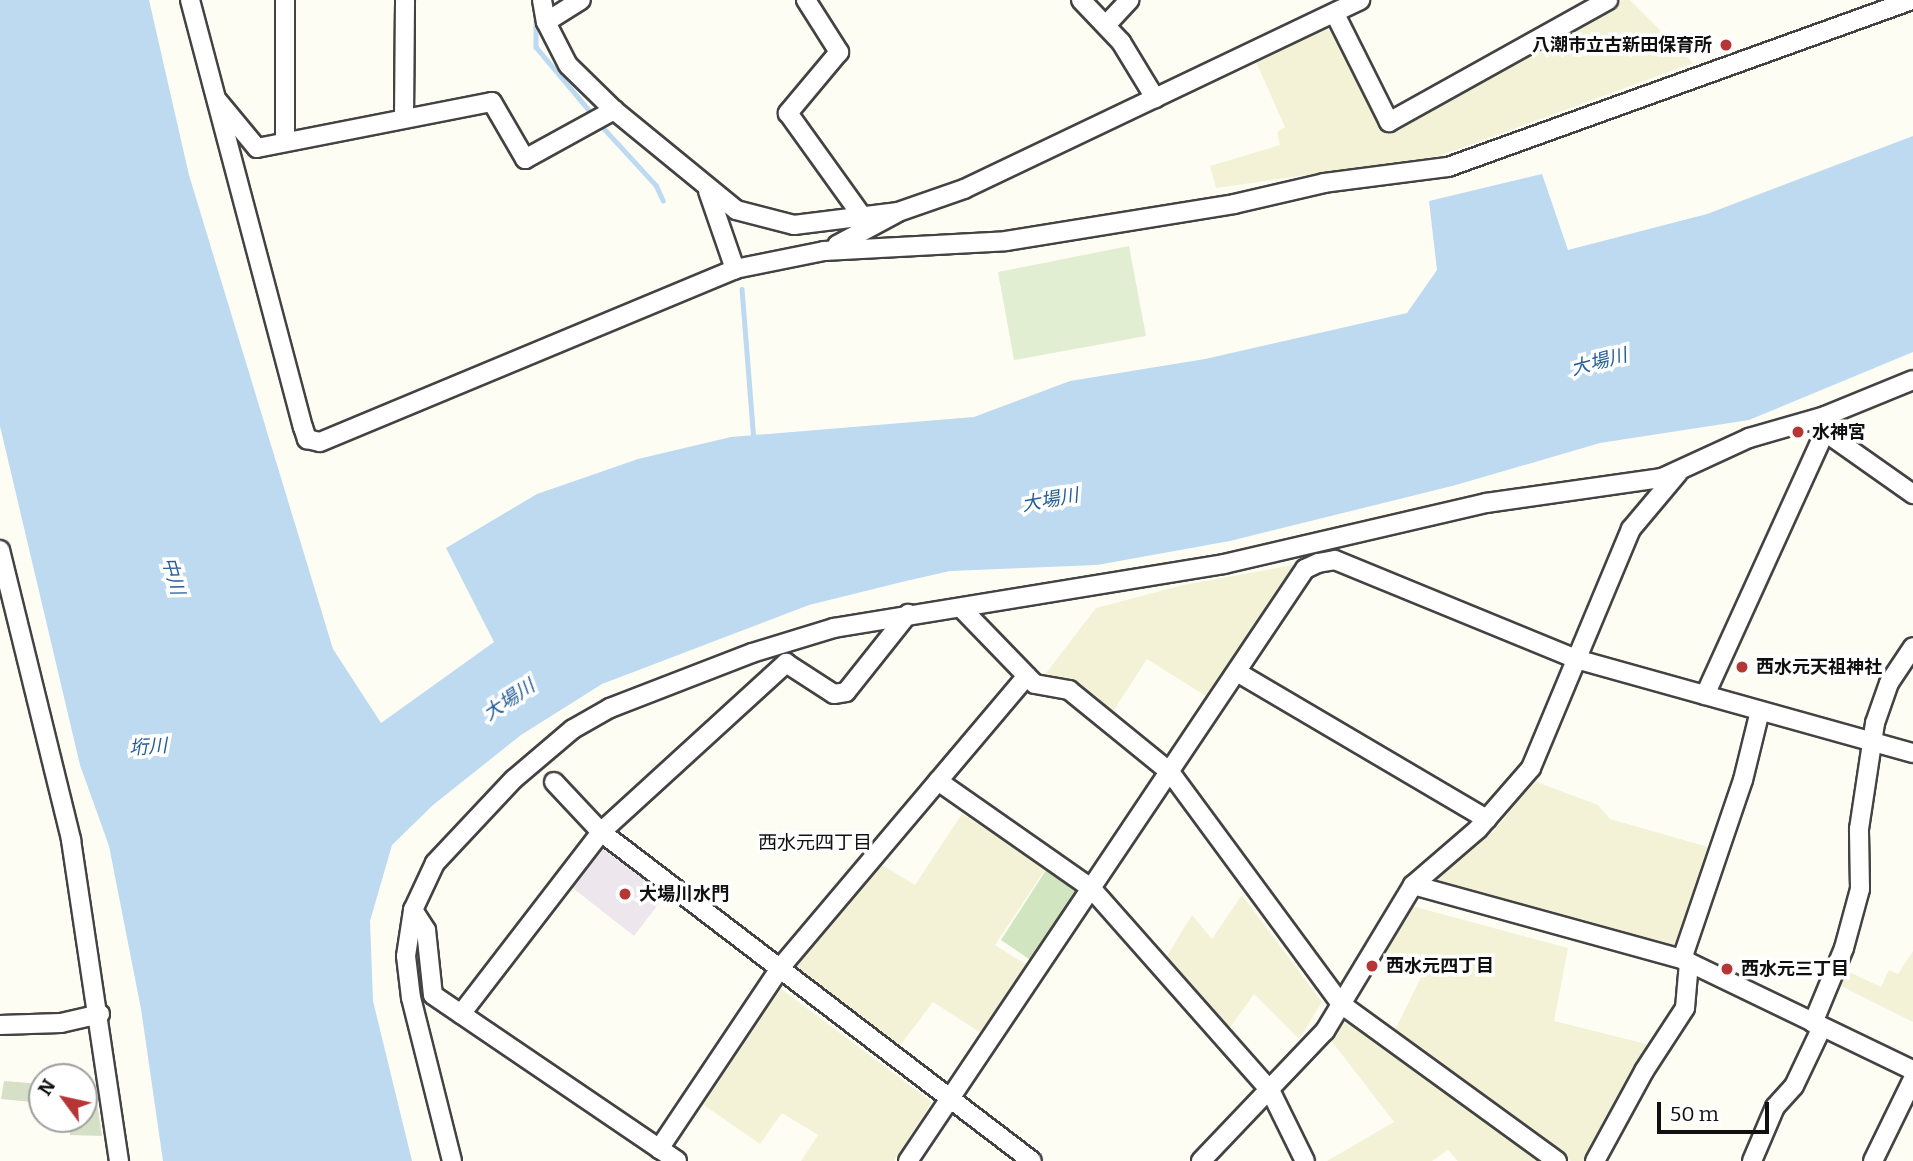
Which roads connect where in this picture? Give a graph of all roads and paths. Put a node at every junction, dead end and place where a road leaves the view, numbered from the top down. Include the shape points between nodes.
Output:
1 (190, 0) edge
2 (285, 0) edge
3 (405, 0) edge
4 (542, 0) edge
5 (581, 0) edge
6 (806, 0) edge
7 (1081, 0) edge
8 (1129, 0) edge
9 (1360, 0) edge
10 (1608, 0) edge
11 (1911, 0) edge
12 (1335, 14) junction
13 (546, 22) junction
14 (1107, 24) junction
15 (1155, 98) junction
16 (215, 99) junction
17 (614, 110) junction
18 (404, 118) junction
19 (285, 141) junction
20 (708, 191) junction
21 (898, 212) junction
22 (862, 216) junction
23 (824, 251) junction
24 (734, 269) junction
25 (1913, 380) edge
26 (1825, 424) junction
27 (1678, 473) junction
28 (1913, 494) edge
29 (0, 550) edge
30 (961, 608) junction
31 (908, 614) junction
32 (1913, 648) edge
33 (1576, 659) junction
34 (1237, 672) junction
35 (1027, 676) junction
36 (1705, 695) junction
37 (1760, 711) junction
38 (1870, 742) junction
39 (1913, 753) edge
40 (1170, 772) junction
41 (938, 781) junction
42 (554, 782) dead end
43 (1487, 819) junction
44 (601, 832) junction
45 (1413, 885) junction
46 (1091, 887) junction
47 (413, 910) junction
48 (1686, 961) junction
49 (780, 968) junction
50 (1341, 1004) junction
51 (100, 1014) junction
52 (461, 1014) junction
53 (1818, 1025) junction
54 (0, 1026) edge
55 (1913, 1070) edge
56 (1913, 1079) edge
57 (1270, 1090) junction
58 (951, 1098) junction
59 (659, 1149) junction
60 (119, 1161) edge
61 (452, 1161) edge
62 (677, 1161) edge
63 (908, 1161) edge
64 (1032, 1161) edge
65 (1201, 1161) edge
66 (1305, 1161) edge
67 (1557, 1161) edge
68 (1595, 1161) edge
69 (1752, 1161) edge
70 (1873, 1161) edge

1 - 16 street
2 - 19 street
3 - 18 street
4 - 13 street
5 - 13 street
6 - 22 street via 839,52 788,113
7 - 14 street
8 - 14 street
9 - 12 street
10 - 12 street via 1389,122
11 - 23 street via 1448,167 1324,183 1234,204 1006,241
12 - 15 street
13 - 17 street via 568,65
14 - 15 street
15 - 21 street via 985,180
16 - 19 street via 257,148
16 - 24 street via 303,427 313,441
17 - 18 street via 525,159 492,102
17 - 20 street
18 - 19 street
20 - 22 street via 756,218 794,225
20 - 24 street
21 - 22 street
21 - 23 street via 874,229
23 - 24 street
25 - 26 street
26 - 27 street via 1749,438
26 - 28 street
26 - 36 street
27 - 30 street via 1486,503 1224,564
27 - 33 street via 1631,529
29 - 51 street via 71,840
30 - 31 street
30 - 35 street
31 - 44 street via 846,692 834,694 786,663
31 - 47 street via 810,634 661,687 591,718 514,779 453,843 423,883
32 - 38 street via 1889,683
33 - 34 street via 1335,560 1305,569
33 - 36 street
33 - 43 street via 1531,768
34 - 40 street
34 - 43 street
35 - 40 street via 1035,684 1069,690
35 - 41 street
36 - 37 street
37 - 38 street
37 - 48 street
38 - 39 street
38 - 53 street via 1859,829 1860,889
40 - 46 street
40 - 50 street
41 - 46 street
41 - 49 street
42 - 44 street
43 - 45 street
44 - 49 street
44 - 52 street
45 - 48 street
45 - 50 street
46 - 57 street
46 - 58 street
47 - 52 street via 426,930 433,995
47 - 61 street via 406,957 411,998
48 - 53 street
48 - 68 street via 1685,1008
49 - 58 street
49 - 59 street
50 - 57 street via 1325,1031
50 - 67 street
51 - 54 street via 61,1023
51 - 60 street
52 - 59 street
53 - 55 street
53 - 69 street via 1794,1086 1775,1107
56 - 70 street
57 - 65 street
57 - 66 street
58 - 63 street
58 - 64 street
59 - 62 street

